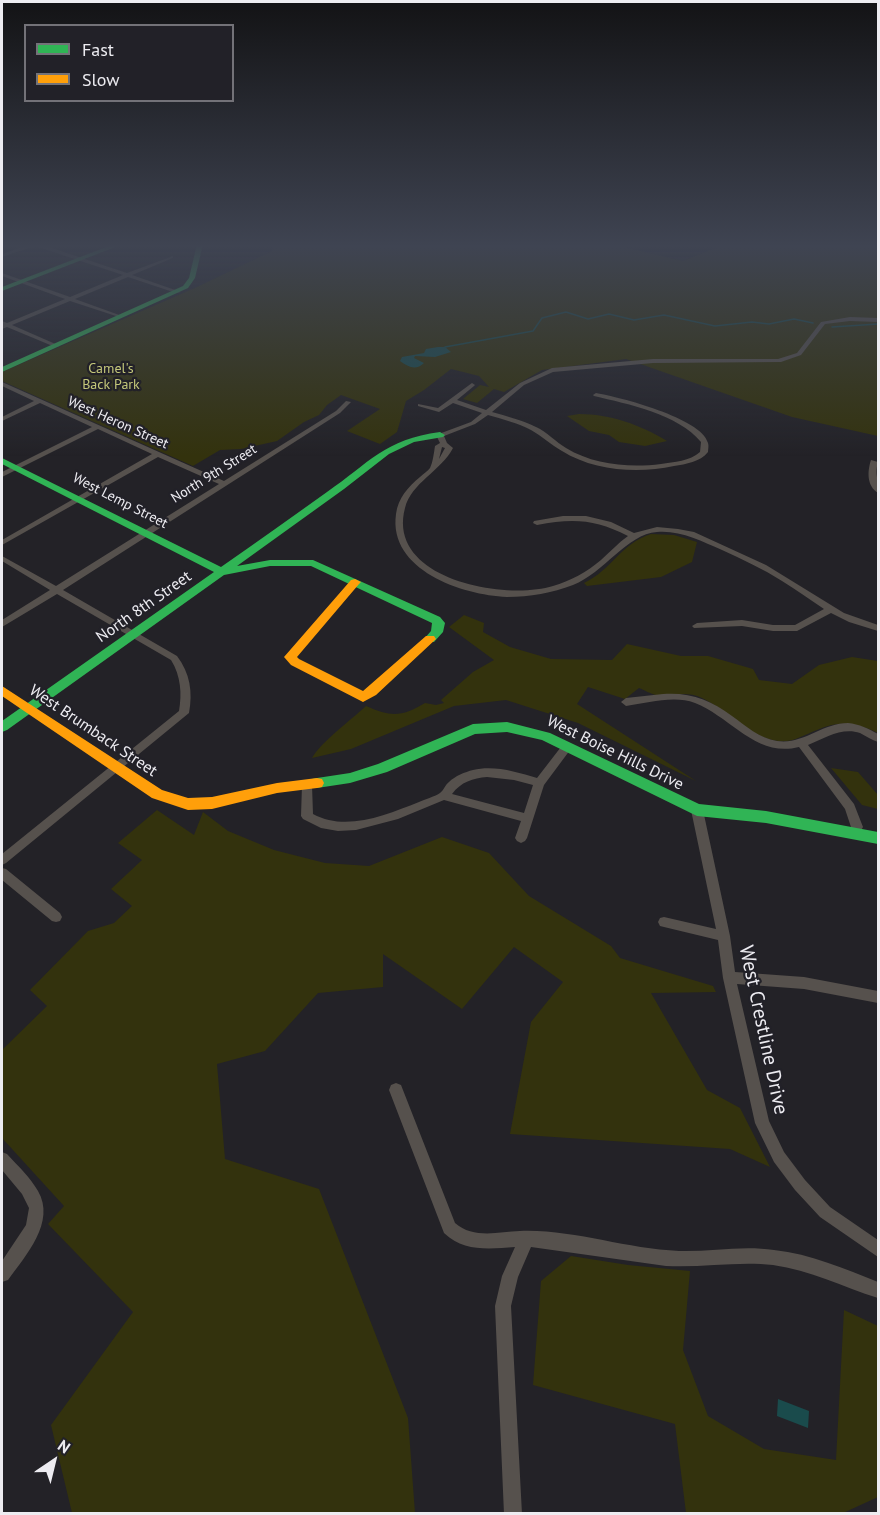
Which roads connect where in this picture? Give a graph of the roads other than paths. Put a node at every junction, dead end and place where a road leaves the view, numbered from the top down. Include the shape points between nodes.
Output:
1 (30, 315) edge
2 (114, 315) edge
3 (125, 315) edge
4 (120, 317) junction
5 (879, 320) edge
6 (3, 325) edge
7 (57, 345) junction
8 (2, 370) edge
9 (2, 384) edge
10 (472, 385) dead end
11 (596, 395) dead end
12 (39, 401) junction
13 (452, 401) junction
14 (348, 402) dead end
15 (420, 405) dead end
16 (488, 413) junction
17 (2, 419) edge
18 (97, 426) junction
19 (438, 438) junction
20 (158, 454) junction
21 (2, 461) edge
22 (874, 462) dead end
23 (15, 467) junction
24 (2, 475) edge
25 (225, 484) junction
26 (879, 491) edge
27 (78, 499) junction
28 (537, 523) dead end
29 (146, 533) junction
30 (632, 535) junction
31 (2, 543) edge
32 (2, 558) edge
33 (223, 572) junction
34 (355, 582) junction
35 (56, 590) junction
36 (829, 610) junction
37 (2, 624) edge
38 (697, 626) dead end
39 (879, 628) edge
40 (134, 634) junction
41 (642, 689) dead end
42 (2, 690) edge
43 (648, 700) junction
44 (626, 702) dead end
45 (28, 708) junction
46 (2, 727) edge
47 (879, 738) edge
48 (801, 744) junction
49 (568, 746) junction
50 (117, 767) junction
51 (539, 783) junction
52 (307, 785) junction
53 (444, 796) junction
54 (168, 798) joint
55 (697, 810) junction
56 (527, 818) junction
57 (854, 833) junction
58 (521, 838) dead end
59 (879, 838) edge
60 (2, 861) edge
61 (2, 873) edge
62 (56, 916) dead end
63 (664, 922) dead end
64 (724, 936) junction
65 (729, 978) junction
66 (879, 997) edge
67 (396, 1090) dead end
68 (2, 1159) edge
69 (526, 1239) junction
70 (879, 1249) edge
71 (2, 1274) edge
72 (879, 1290) edge
73 (513, 1514) edge

1 - 6 street
2 - 4 street
3 - 4 street
4 - 7 street
5 - 16 street, North 8th Street via 824,323 799,354 779,361 652,360 552,370 522,384
6 - 7 street
7 - 8 street
9 - 12 street, West Heron Street
10 - 13 street
11 - 16 street via 612,397 678,422 700,433 706,448 702,455 675,465 616,467 584,459 555,445 536,429
12 - 17 street
12 - 18 street, West Heron Street
13 - 15 street via 439,410
13 - 16 street
14 - 25 street, North 9th Street
16 - 19 street, North 8th Street
18 - 20 street, West Heron Street
18 - 23 street
19 - 30 street via 433,467 402,504 398,522 401,540 413,558 436,576 458,585 511,593 564,586 594,570
19 - 33 street, North 8th Street via 392,453 337,499 314,513 305,513
20 - 25 street, West Heron Street
20 - 27 street
21 - 23 street, West Lemp Street
22 - 26 street via 871,474
23 - 24 street
23 - 27 street, West Lemp Street
25 - 29 street, North 9th Street
27 - 29 street, West Lemp Street
27 - 31 street
28 - 30 street via 560,517 586,517
29 - 33 street, West Lemp Street
29 - 35 street, North 9th Street
30 - 36 street via 663,529 699,536 763,566
32 - 35 street
33 - 34 street via 270,563 304,562
33 - 40 street, North 8th Street
34 - 34 street via 436,620 440,626 363,697 290,657
35 - 37 street, North 9th Street
35 - 40 street
36 - 38 street via 797,628 742,623
36 - 39 street
40 - 45 street, North 8th Street
40 - 50 street via 172,657 181,667 187,700 184,713
41 - 43 street
42 - 45 street, West Brumback Street
43 - 44 street
43 - 48 street via 674,696 698,701 760,740
45 - 46 street, North 8th Street
45 - 50 street, West Brumback Street
47 - 48 street via 862,730 837,727
48 - 57 street via 850,807 857,826
49 - 51 street
49 - 52 street, West Boise Hills Drive via 527,730 489,726 453,736 382,768
49 - 55 street, West Boise Hills Drive
50 - 54 street, West Brumback Street
50 - 60 street
51 - 53 street via 496,772 475,774 454,784
51 - 56 street
52 - 53 street via 307,816 324,825 375,823
52 - 54 street, West Boise Hills Drive via 212,803 188,804
53 - 56 street
55 - 57 street, West Boise Hills Drive via 766,817
55 - 64 street, West Crestline Drive
56 - 58 street
57 - 59 street, West Boise Hills Drive
61 - 62 street
63 - 64 street
64 - 65 street, West Crestline Drive
65 - 66 street via 779,978
65 - 70 street, West Crestline Drive via 762,1122 779,1157 825,1212
67 - 69 street via 455,1236 465,1240
68 - 71 street via 35,1200 38,1212 24,1245
69 - 72 street via 668,1258 757,1256 811,1264
69 - 73 street via 510,1276 503,1306

